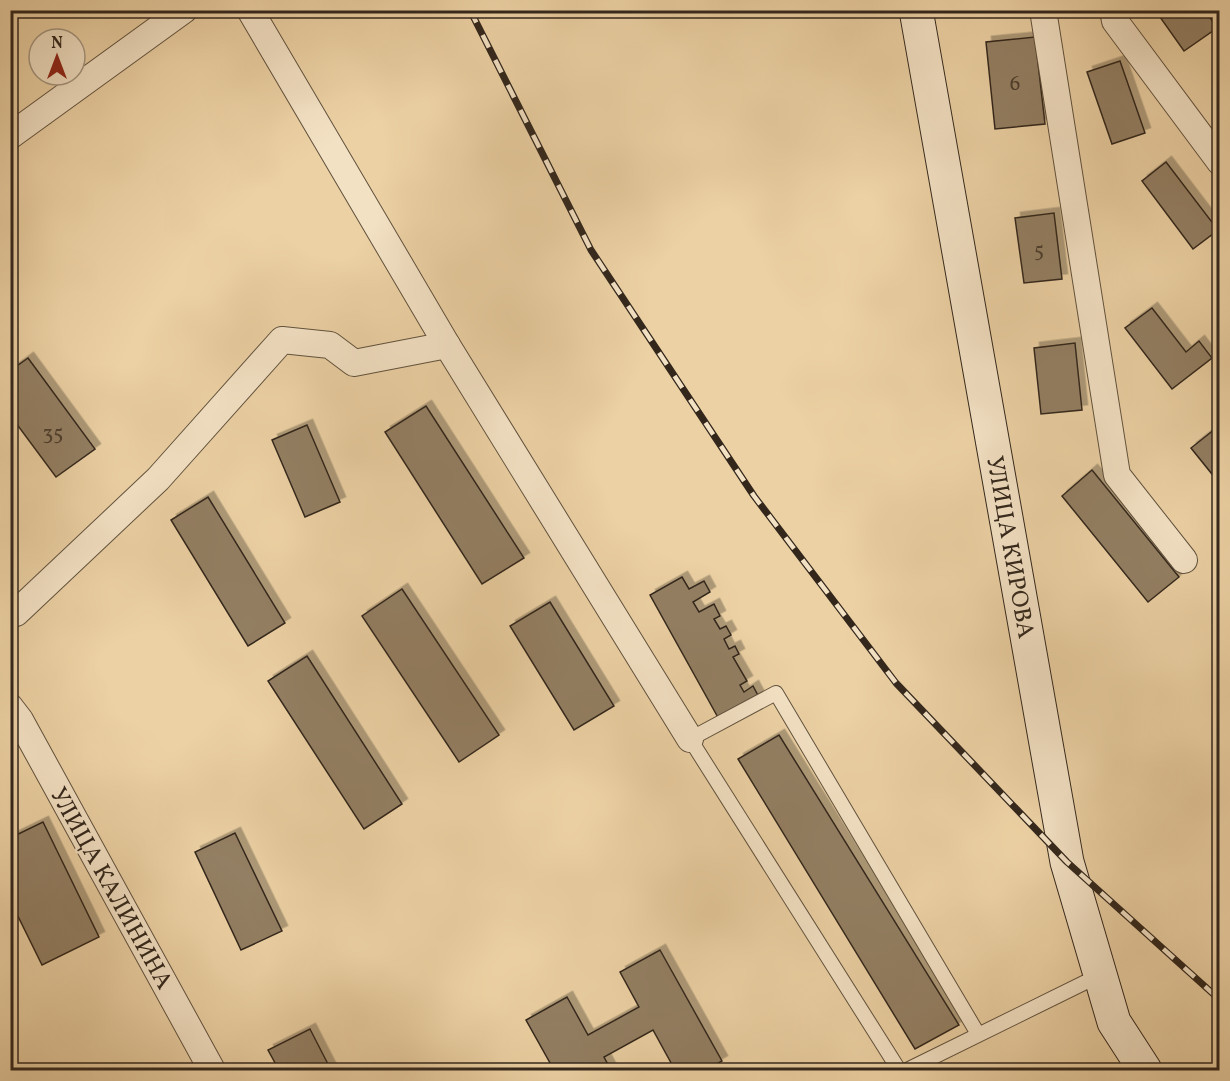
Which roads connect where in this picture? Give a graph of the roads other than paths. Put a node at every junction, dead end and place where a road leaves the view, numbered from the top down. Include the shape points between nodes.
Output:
1 (184, 10) edge
2 (250, 10) edge
3 (916, 10) edge
4 (1043, 10) edge
5 (1113, 10) edge
6 (10, 136) edge
7 (1220, 162) edge
8 (447, 345) junction
9 (1184, 560) dead end
10 (10, 615) edge
11 (10, 708) edge
12 (690, 739) junction
13 (1100, 975) junction
14 (978, 1034) junction
15 (212, 1071) edge
16 (899, 1071) edge
17 (907, 1071) edge
18 (1145, 1071) edge

1 - 6 street
2 - 8 street
3 - 13 main road, УЛИЦА КИРОВА via 1067,862
4 - 9 street via 1118,475
5 - 7 street via 1115,21
8 - 10 street via 354,363 330,345 282,340 158,478
8 - 12 street
11 - 15 street, УЛИЦА КАЛИНИНА via 26,730
12 - 14 lane via 776,693
12 - 16 lane
13 - 14 lane
13 - 18 main road, УЛИЦА КИРОВА via 1114,1022
14 - 17 lane

